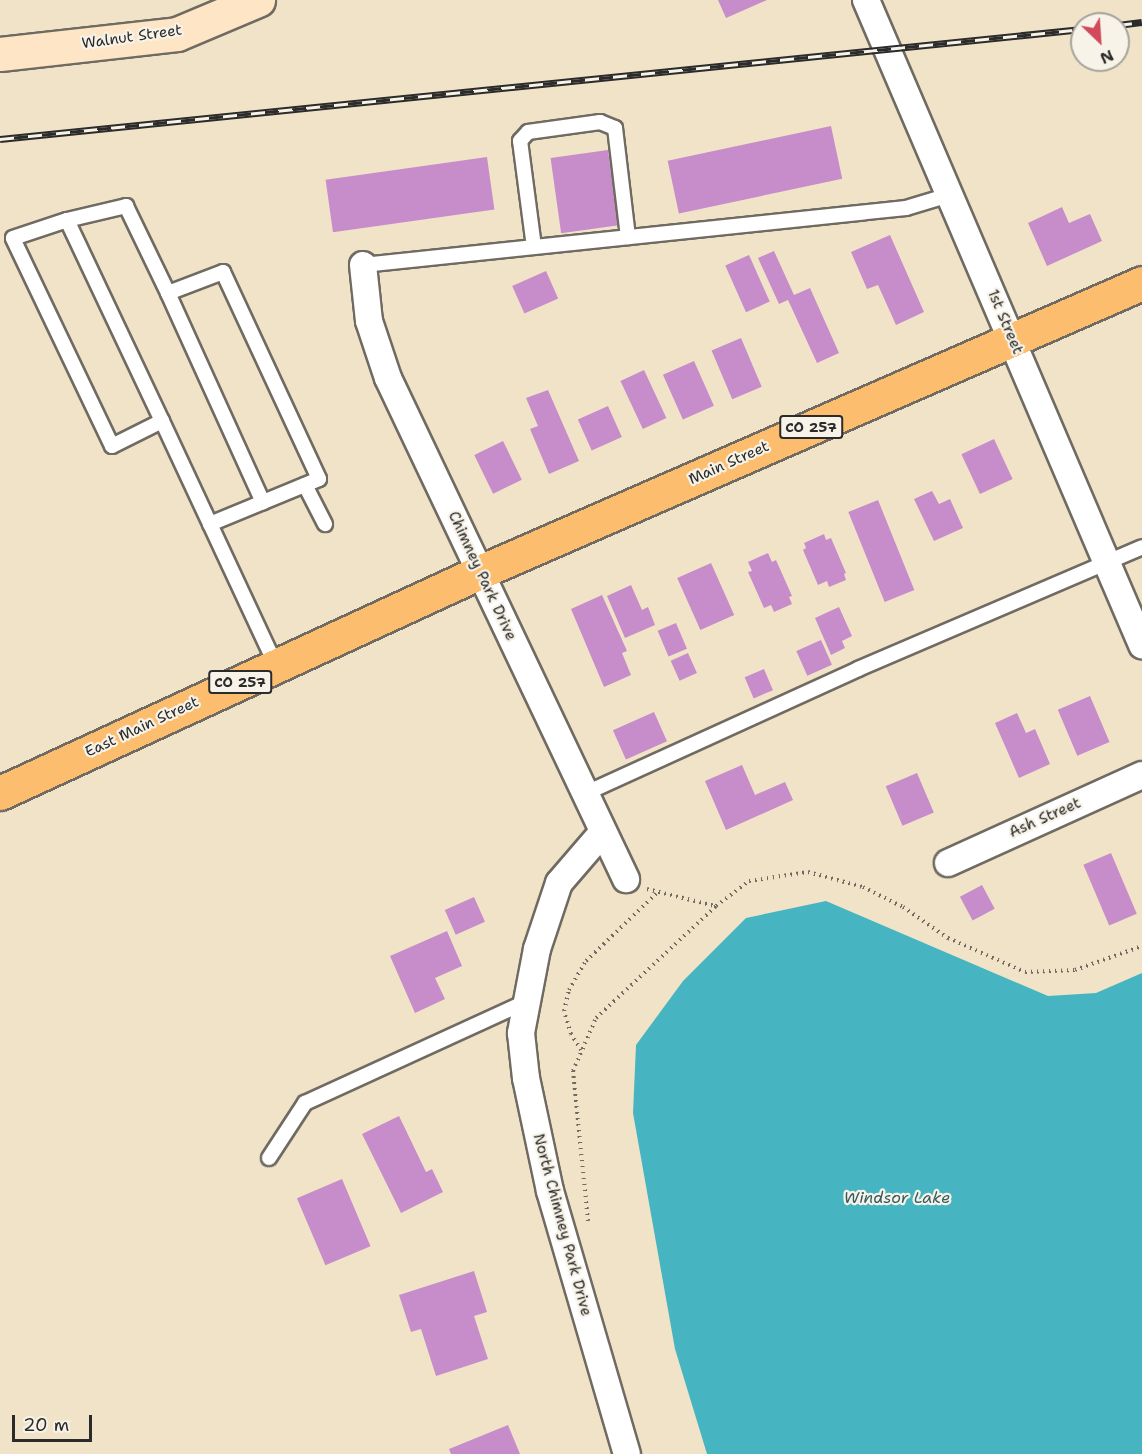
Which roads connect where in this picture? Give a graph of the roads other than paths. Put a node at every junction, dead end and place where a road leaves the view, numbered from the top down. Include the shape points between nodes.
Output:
1 (258, 0) edge
2 (866, 0) edge
3 (225, 7) edge
4 (0, 54) edge
5 (949, 195) junction
6 (67, 220) junction
7 (628, 237) junction
8 (534, 247) junction
9 (363, 265) joint
10 (1142, 283) edge
11 (168, 293) junction
12 (1012, 339) junction
13 (162, 422) junction
14 (305, 484) junction
15 (263, 502) junction
16 (210, 524) junction
17 (325, 524) dead end
18 (1142, 547) edge
19 (1107, 563) junction
20 (480, 572) junction
21 (1142, 645) edge
22 (276, 665) junction
23 (1142, 775) edge
24 (0, 793) edge
25 (584, 794) junction
26 (602, 833) junction
27 (948, 863) dead end
28 (626, 879) road end
29 (526, 1002) junction
30 (269, 1158) dead end
31 (627, 1454) edge

1 - 3 street, Walnut Street
2 - 5 street, 1st Street
3 - 4 street, Walnut Street via 177,34
5 - 7 lane via 906,208
5 - 12 street, 1st Street
6 - 11 lane via 126,206
6 - 13 lane
6 - 13 lane via 13,238 112,446
7 - 8 lane
7 - 8 lane via 615,128 600,122 528,132 520,141
8 - 9 lane
9 - 20 street, Chimney Park Drive via 369,321 377,350
10 - 12 main road, Main Street / CO 257
11 - 14 lane via 223,272 319,479
11 - 15 lane
12 - 19 street, 1st Street
12 - 20 main road, Main Street / CO 257
13 - 16 lane
14 - 15 lane
14 - 17 lane
15 - 16 lane
16 - 22 lane
18 - 19 lane
19 - 21 street, 1st Street
19 - 25 lane
20 - 22 main road, East Main Street / CO 257
20 - 25 street, Chimney Park Drive
22 - 24 main road, East Main Street / CO 257
23 - 27 street, Ash Street
25 - 26 street, Chimney Park Drive
26 - 28 street, Chimney Park Drive
26 - 29 street, North Chimney Park Drive via 560,883 537,949
29 - 30 lane via 305,1103
29 - 31 street, North Chimney Park Drive via 521,1033 538,1141

